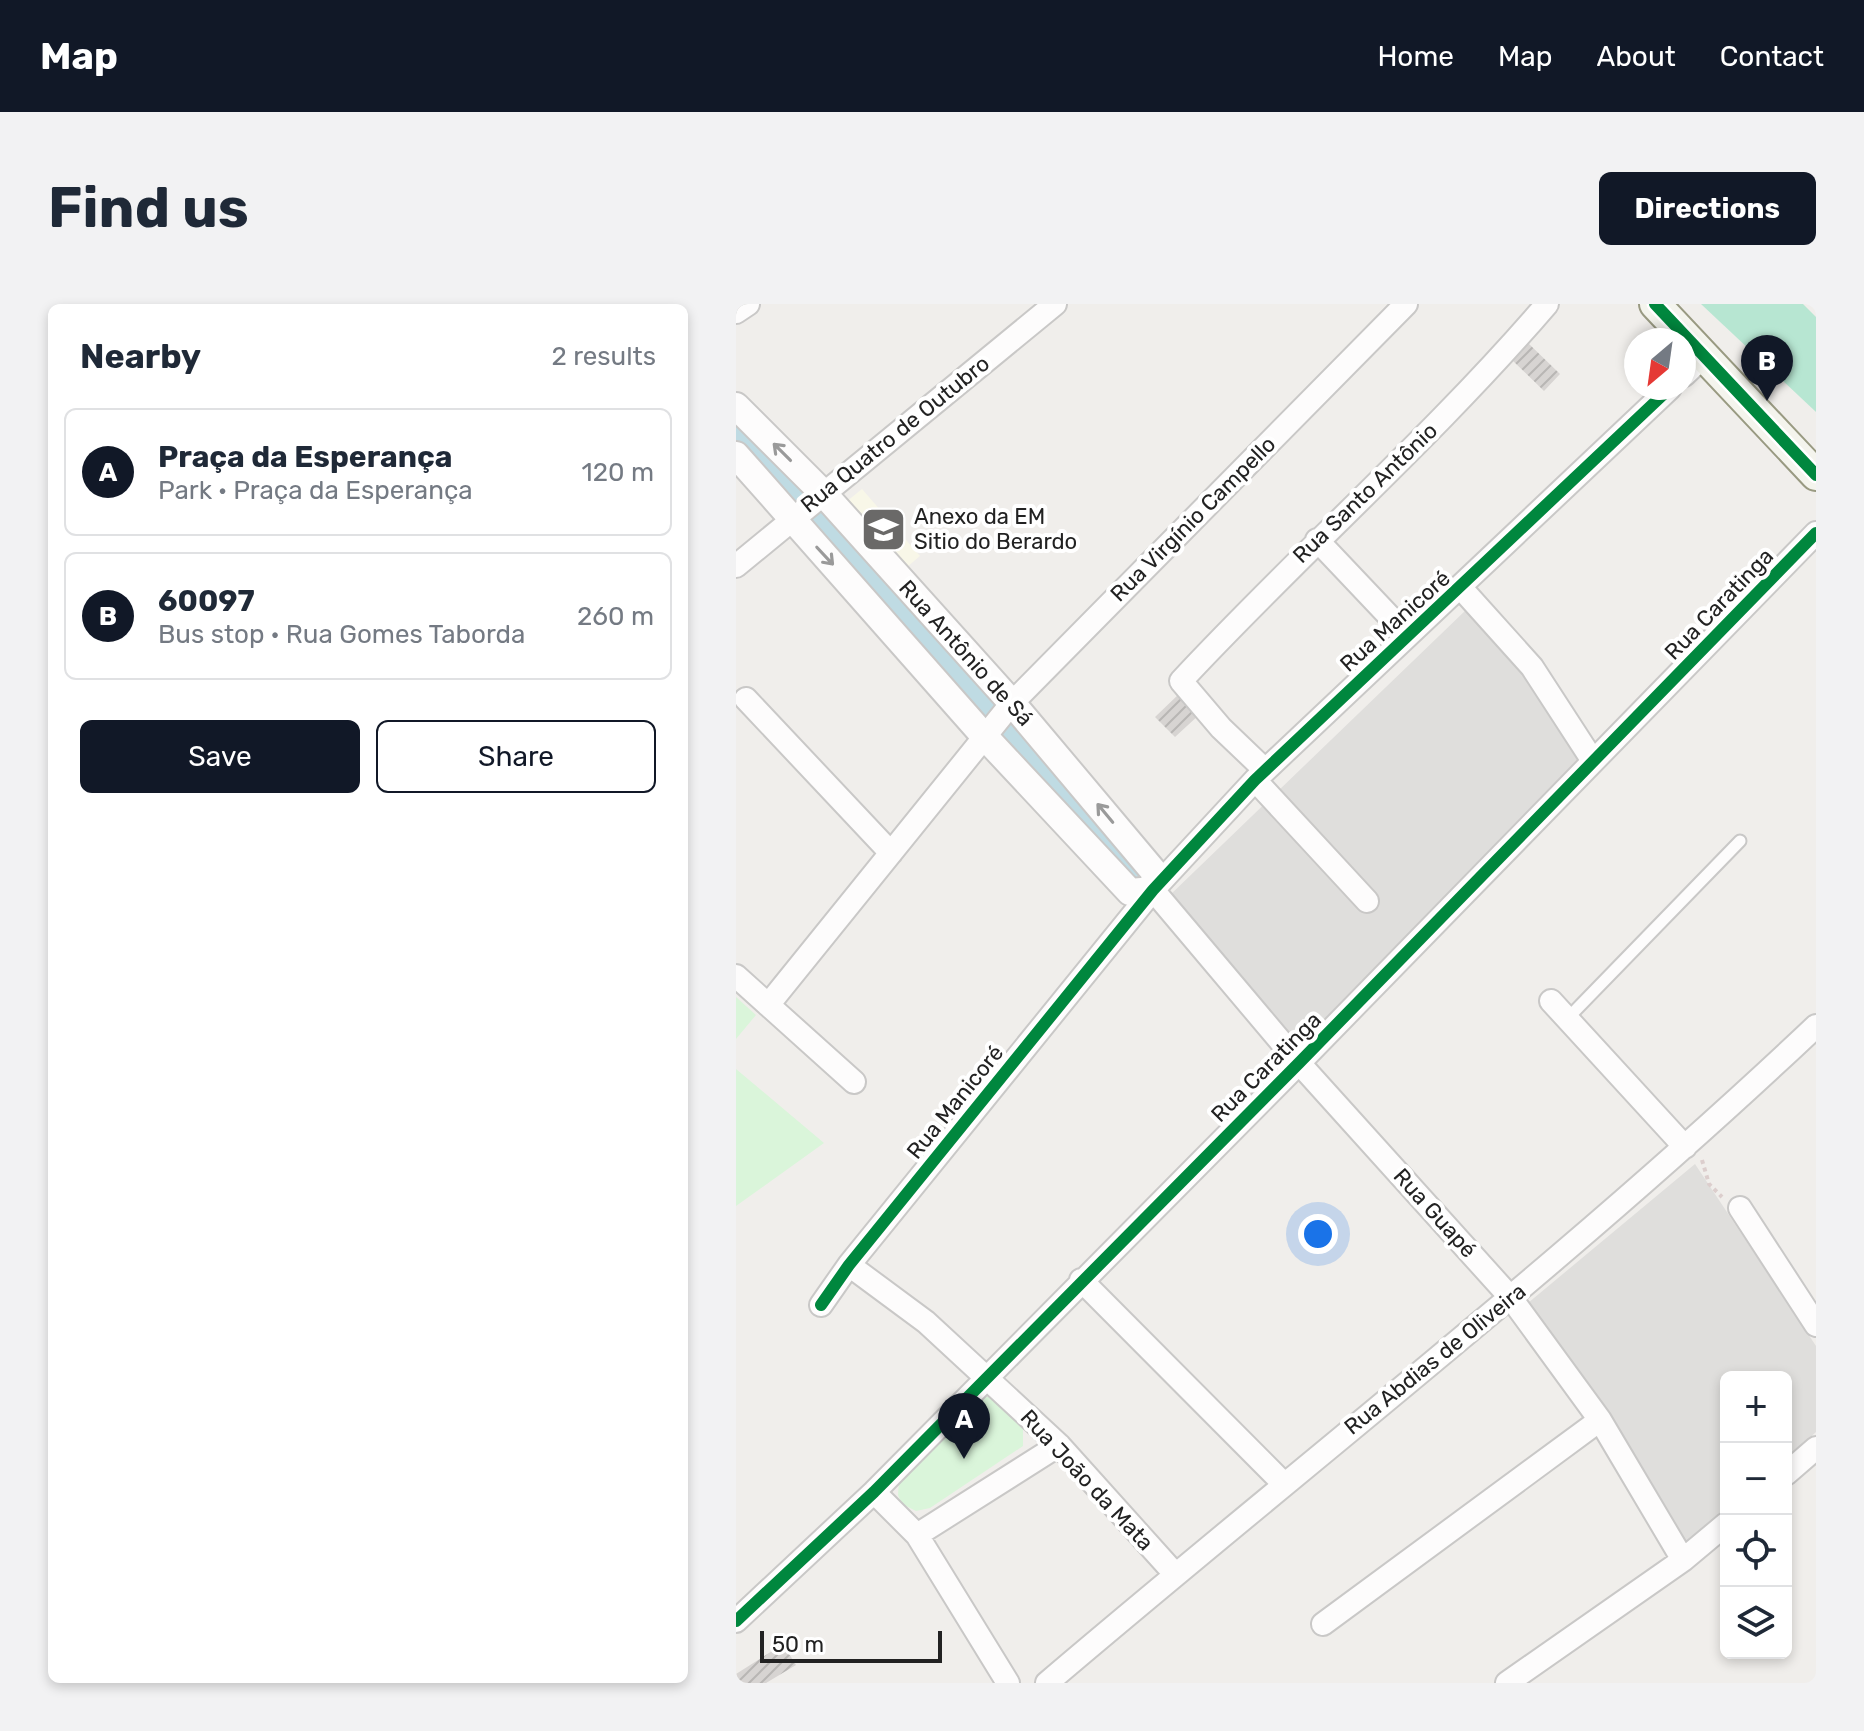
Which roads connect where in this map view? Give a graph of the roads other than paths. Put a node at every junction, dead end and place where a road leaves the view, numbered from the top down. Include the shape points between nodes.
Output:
1 (748, 304) edge
2 (1055, 304) edge
3 (1406, 304) edge
4 (1547, 304) edge
5 (1655, 304) edge
6 (736, 312) edge
7 (1670, 328) edge
8 (1696, 367) edge
9 (1657, 400) edge
10 (736, 406) edge
11 (736, 455) edge
12 (1816, 475) edge
13 (821, 495) junction
14 (793, 516) junction
15 (1816, 533) edge
16 (1317, 540) junction
17 (736, 566) edge
18 (1461, 588) junction
19 (1407, 635) junction
20 (746, 699) dead end
21 (998, 720) junction
22 (1593, 761) junction
23 (1260, 775) junction
24 (1740, 841) dead end
25 (891, 853) junction
26 (1154, 882) junction
27 (1367, 901) dead end
28 (736, 976) edge
29 (1551, 1001) dead end
30 (768, 1005) junction
31 (1567, 1019) junction
32 (1816, 1026) edge
33 (1299, 1063) junction
34 (854, 1082) dead end
35 (1691, 1143) junction
36 (1740, 1208) road end
37 (849, 1265) junction
38 (1081, 1280) junction
39 (1511, 1298) junction
40 (821, 1305) dead end
41 (1816, 1325) edge
42 (986, 1377) junction
43 (1600, 1420) junction
44 (1059, 1445) junction
45 (1816, 1448) edge
46 (1792, 1469) edge
47 (1283, 1483) junction
48 (874, 1492) junction
49 (1720, 1529) edge
50 (917, 1535) junction
51 (1683, 1560) junction
52 (1175, 1574) junction
53 (736, 1621) edge
54 (1323, 1624) dead end
55 (1008, 1683) edge
56 (1047, 1683) edge
57 (1507, 1683) edge

1 - 6 street
2 - 13 street, Rua Quatro de Outubro
3 - 21 street, Rua Virgínio Campello
4 - 16 street, Rua Santo Antônio via 1496,364
5 - 7 main road
8 - 12 main road
9 - 18 street, Rua Manicoré
13 -> 10 street, Rua Antônio de Sá
11 - 14 street, Rua Antônio de Sá
13 - 14 street, Rua Quatro de Outubro
13 - 21 street, Rua Antônio de Sá
14 - 17 street, Rua Quatro de Outubro
14 -> 21 street, Rua Antônio de Sá
15 - 22 street, Rua Caratinga
16 - 19 street
16 - 23 street, Rua Santo Antônio via 1181,681
18 - 19 street, Rua Manicoré
18 - 22 street via 1532,667
19 - 23 street, Rua Manicoré
20 - 25 street
21 - 25 street, Rua Virgínio Campello
26 -> 21 street, Rua Antônio de Sá
21 - 26 street, Rua Antônio de Sá via 1130,892
22 - 33 street, Rua Caratinga
23 - 26 street, Rua Manicoré
23 - 27 street
24 - 31 lane
25 - 30 street, Rua Virgínio Campello
26 - 33 street, Rua Guapé
26 - 37 street, Rua Manicoré
28 - 30 street
29 - 31 street
30 - 34 street
31 - 35 street
32 - 35 street, Rua Abdias de Oliveira
33 - 38 street, Rua Caratinga
33 - 39 street, Rua Guapé
35 - 39 street, Rua Abdias de Oliveira
36 - 41 street
37 - 40 street, Rua Manicoré
37 - 42 street, Rua João da Mata via 926,1322
38 - 42 street, Rua Caratinga
38 - 47 street
39 - 43 street, Rua Guapé
39 - 47 street, Rua Abdias de Oliveira
42 - 44 street, Rua João da Mata
42 - 48 street, Rua Caratinga
43 - 51 street, Rua Guapé
43 - 54 street
44 - 50 street
44 - 52 street, Rua João da Mata
45 - 46 street
47 - 52 street, Rua Abdias de Oliveira
48 - 50 street
48 - 53 street, Rua Caratinga
49 - 51 street
50 - 55 street
51 - 57 street
52 - 56 street, Rua Abdias de Oliveira

